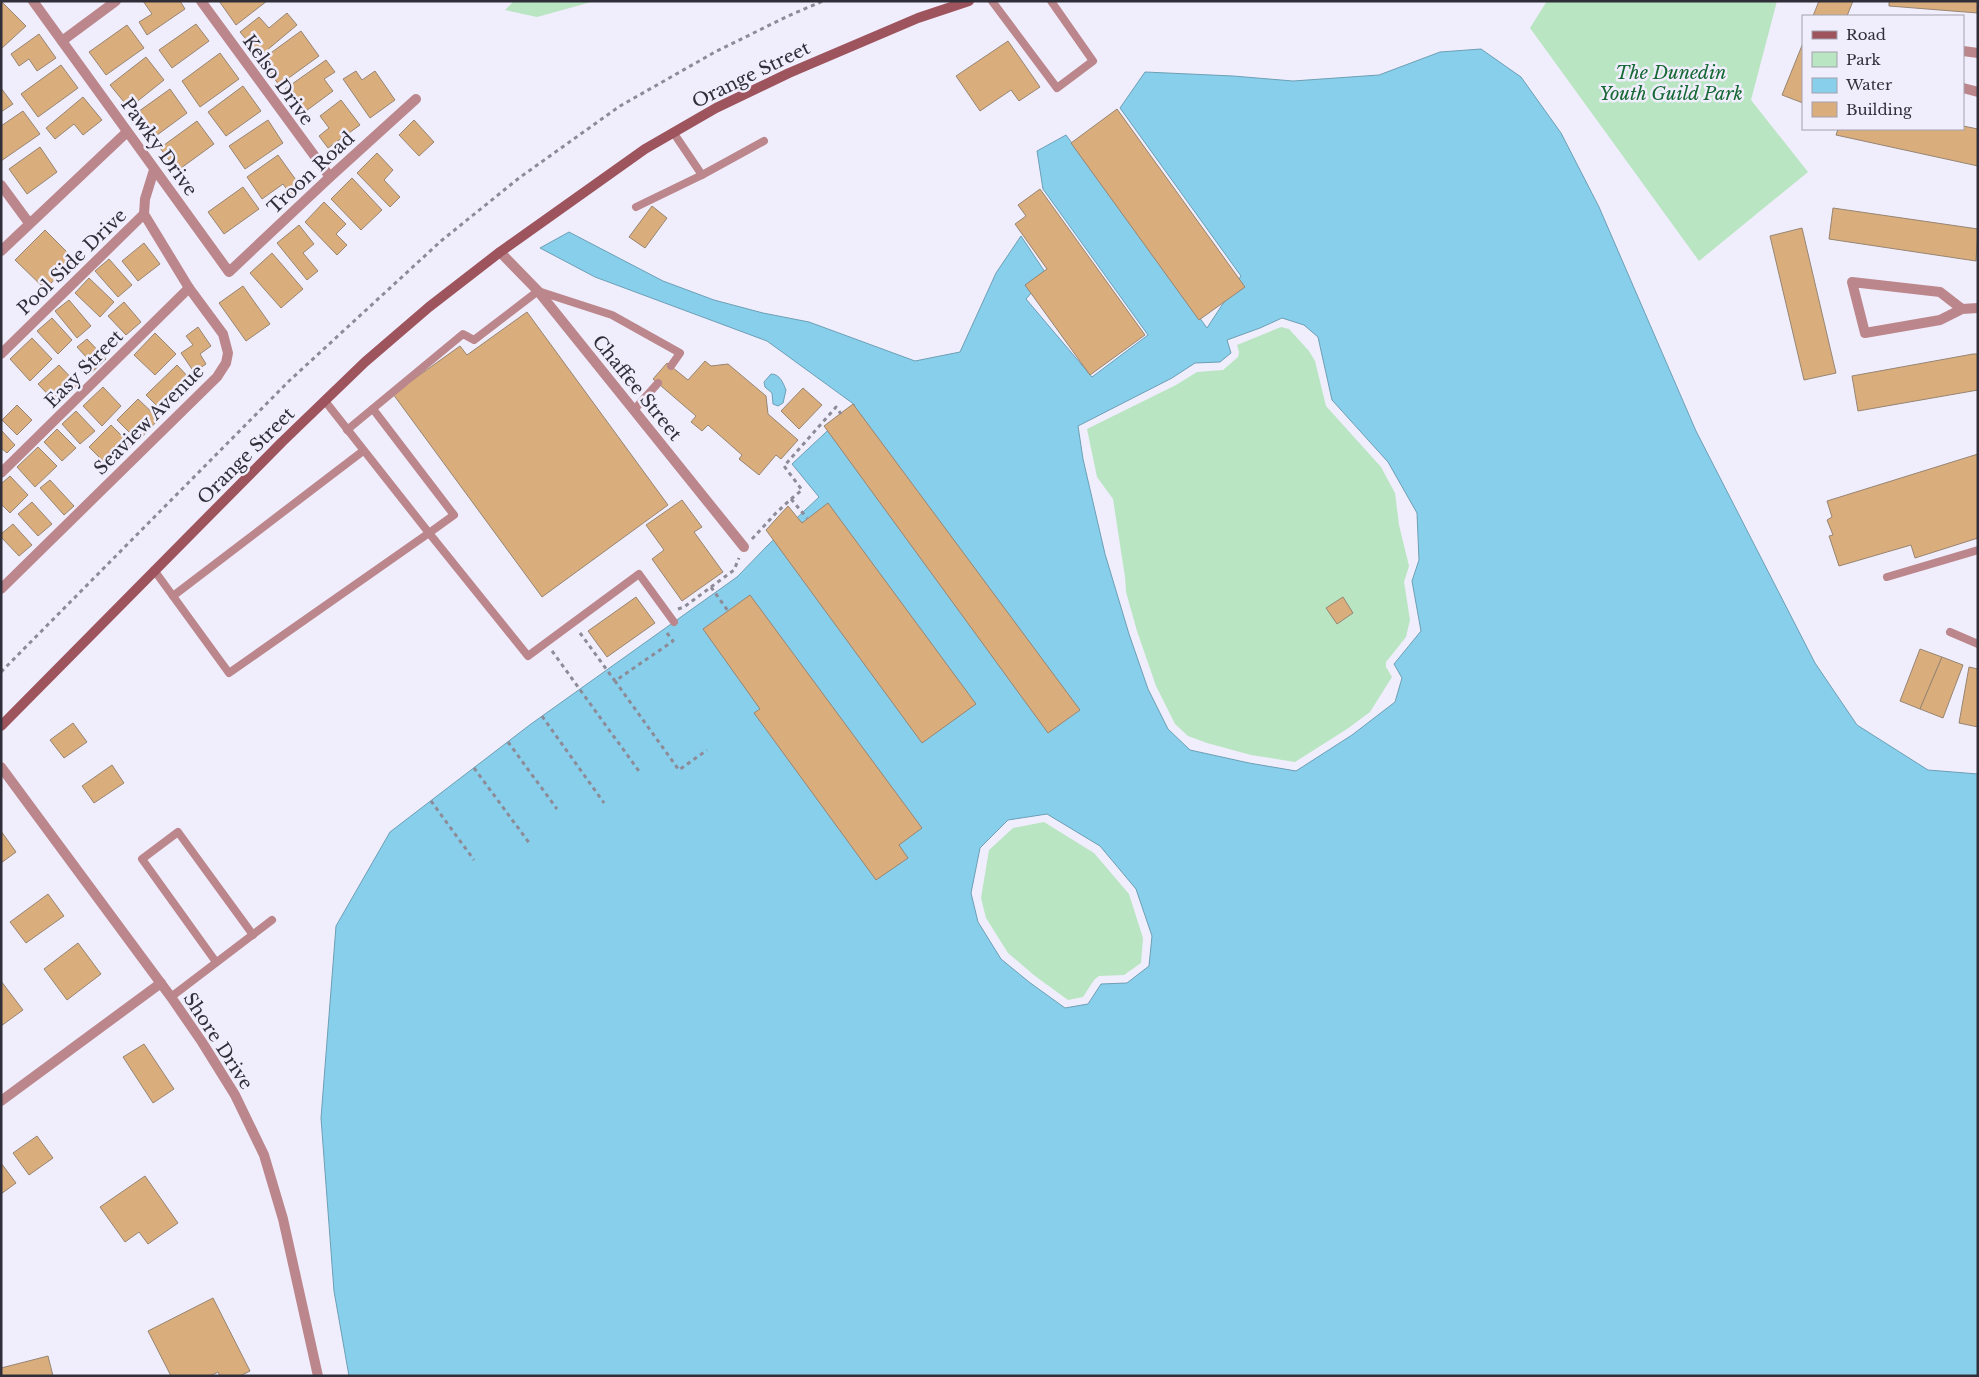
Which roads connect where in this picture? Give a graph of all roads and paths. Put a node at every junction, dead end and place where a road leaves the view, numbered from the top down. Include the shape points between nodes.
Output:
1 (33, 1) edge
2 (116, 1) edge
3 (201, 1) edge
4 (823, 1) edge
5 (969, 1) edge
6 (992, 1) edge
7 (1051, 1) edge
8 (62, 41) junction
9 (1964, 50) edge
10 (1978, 52) edge
11 (1964, 88) edge
12 (1978, 92) edge
13 (416, 99) dead end
14 (127, 132) junction
15 (674, 132) junction
16 (764, 141) dead end
17 (154, 170) junction
18 (702, 175) junction
19 (330, 177) junction
20 (1, 185) edge
21 (636, 207) dead end
22 (144, 214) junction
23 (29, 224) junction
24 (1, 251) edge
25 (500, 252) junction
26 (229, 272) joint
27 (189, 288) junction
28 (538, 291) junction
29 (1978, 308) edge
30 (1962, 309) junction
31 (1, 354) edge
32 (671, 366) dead end
33 (658, 383) dead end
34 (325, 401) junction
35 (373, 409) junction
36 (634, 410) junction
37 (841, 414) dead end
38 (347, 430) junction
39 (363, 450) junction
40 (1, 473) edge
41 (791, 499) junction
42 (808, 518) dead end
43 (429, 533) junction
44 (744, 547) junction
45 (1978, 550) edge
46 (154, 570) junction
47 (1887, 577) dead end
48 (711, 587) junction
49 (1, 589) edge
50 (173, 596) junction
51 (728, 611) dead end
52 (668, 612) junction
53 (674, 622) dead end
54 (573, 623) junction
55 (1950, 632) dead end
56 (673, 640) dead end
57 (546, 643) junction
58 (1978, 644) edge
59 (1, 672) edge
60 (615, 681) junction
61 (542, 716) dead end
62 (1, 726) edge
63 (508, 742) dead end
64 (707, 750) dead end
65 (1, 768) edge
66 (474, 768) dead end
67 (641, 774) dead end
68 (431, 801) dead end
69 (604, 803) dead end
70 (557, 809) dead end
71 (530, 844) dead end
72 (474, 860) dead end
73 (272, 920) dead end
74 (253, 935) junction
75 (216, 962) junction
76 (161, 983) junction
77 (171, 997) junction
78 (1, 1101) edge
79 (318, 1376) edge

1 - 8 street, Pawky Drive
2 - 8 street
3 - 19 street, Kelso Drive
4 - 59 path via 715,52 620,106 519,178 441,241 290,381
5 - 15 street, Orange Street via 918,18 789,73
6 - 7 lane via 1057,88 1093,61
8 - 14 street, Pawky Drive
9 - 10 street
11 - 12 street
13 - 19 street, Troon Road
14 - 17 street, Pawky Drive
14 - 23 street
15 - 18 lane
15 - 25 street, Orange Street via 623,164
16 - 18 lane
17 - 22 street
17 - 26 street, Pawky Drive
18 - 21 lane
19 - 26 street, Troon Road
20 - 23 street
22 - 27 street, Seaview Avenue
22 - 31 street, Pool Side Drive
23 - 24 street
25 - 28 street, Chaffee Street
25 - 34 street, Orange Street via 429,307
27 - 40 street, Easy Street
27 - 49 street, Seaview Avenue via 223,334 228,352 222,370
28 - 32 lane via 612,316 680,353
28 - 35 lane via 474,340 463,334
28 - 36 street, Chaffee Street
29 - 30 street
30 - 30 street via 1940,320 1865,333 1852,282 1940,292
33 - 36 lane
34 - 38 lane
34 - 46 street, Orange Street
35 - 38 lane
35 - 43 lane via 454,515
36 - 44 street, Chaffee Street
37 - 41 path via 836,406 784,466 802,490
38 - 39 lane
39 - 43 lane
39 - 50 lane
41 - 42 path
41 - 44 path
43 - 50 lane via 229,673
43 - 57 lane via 528,656
44 - 48 path via 734,570
45 - 47 lane
46 - 50 lane
46 - 62 street, Orange Street
48 - 51 path
48 - 52 path via 684,607
52 - 53 lane
52 - 54 lane via 639,574
54 - 57 lane
54 - 60 path
55 - 58 lane
56 - 60 path
57 - 67 path
60 - 64 path via 679,770
61 - 69 path
63 - 70 path
65 - 76 street, Shore Drive
66 - 71 path
68 - 72 path
73 - 74 lane
74 - 75 lane
74 - 75 lane via 178,832 142,860
75 - 77 lane
76 - 77 street, Shore Drive
76 - 78 street
77 - 79 street, Shore Drive via 235,1095 264,1156 283,1218

